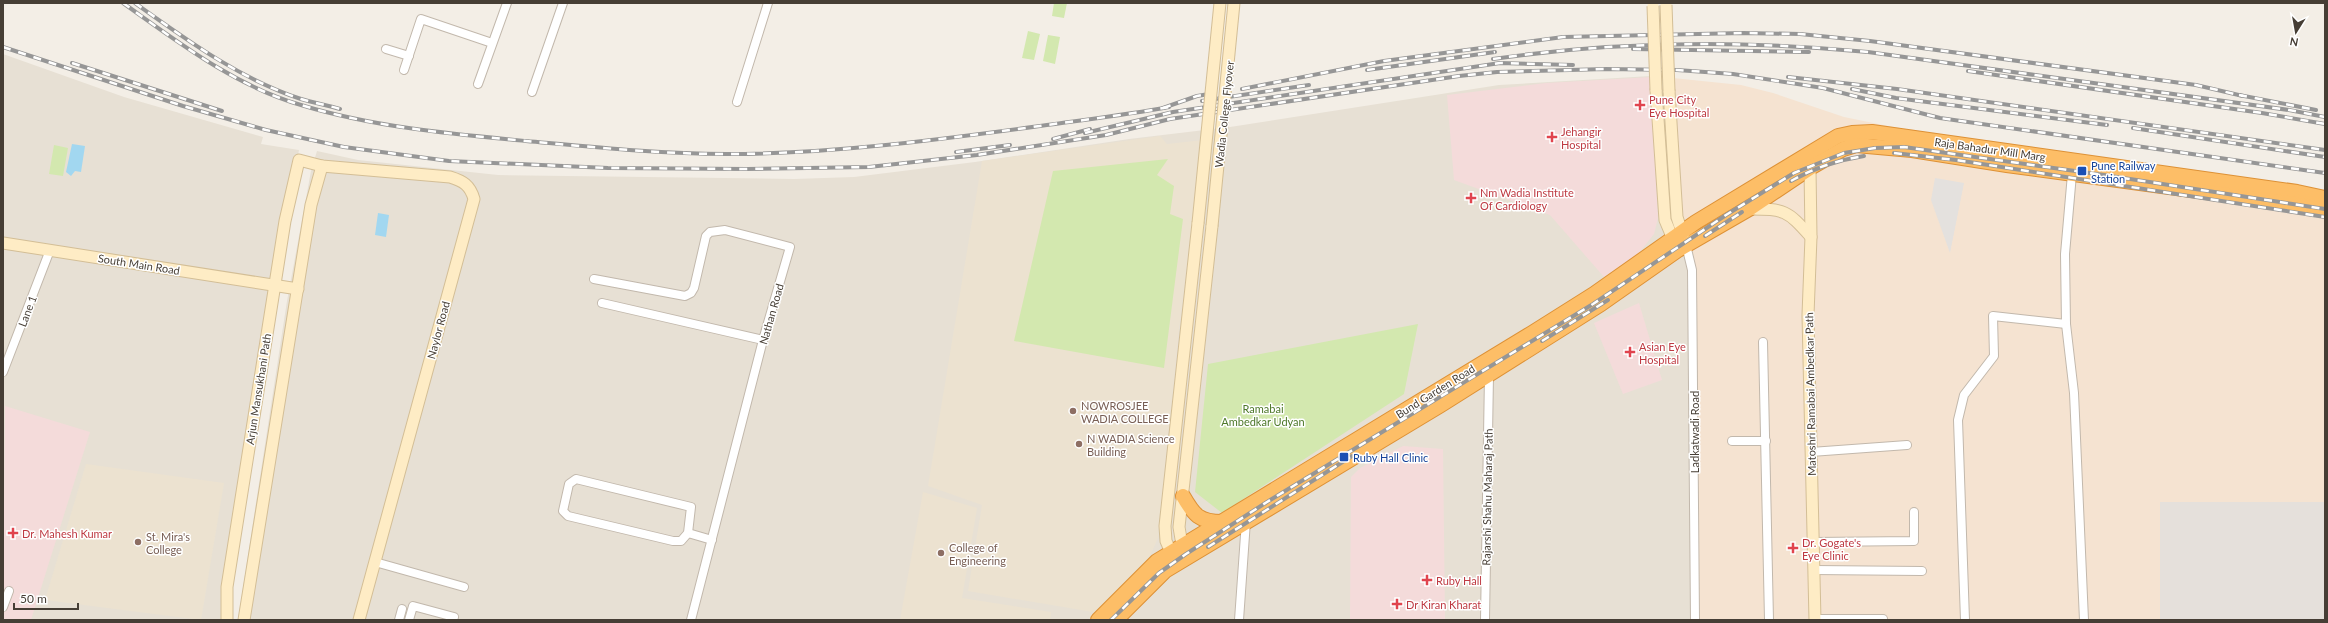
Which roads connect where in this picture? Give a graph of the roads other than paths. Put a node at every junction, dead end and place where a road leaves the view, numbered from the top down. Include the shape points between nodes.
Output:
1 (507, 3) edge
2 (563, 3) edge
3 (768, 3) edge
4 (1220, 3) edge
5 (1234, 3) edge
6 (1653, 4) edge
7 (1666, 4) edge
8 (492, 43) junction
9 (386, 49) dead end
10 (409, 56) junction
11 (404, 70) dead end
12 (478, 84) dead end
13 (532, 92) dead end
14 (737, 102) dead end
15 (299, 160) joint
16 (322, 166) junction
17 (1810, 168) junction
18 (2072, 174) junction
19 (2325, 198) edge
20 (1749, 209) junction
21 (2325, 210) edge
22 (1811, 236) junction
23 (1679, 241) junction
24 (3, 243) edge
25 (50, 250) junction
26 (594, 279) dead end
27 (274, 286) junction
28 (298, 289) junction
29 (602, 303) dead end
30 (2066, 324) junction
31 (763, 340) junction
32 (1763, 342) dead end
33 (3, 372) edge
34 (1489, 375) junction
35 (1732, 441) dead end
36 (1766, 441) junction
37 (1907, 445) dead end
38 (1811, 452) junction
39 (1182, 496) junction
40 (1914, 512) dead end
41 (1243, 517) junction
42 (1222, 522) junction
43 (688, 533) junction
44 (712, 540) junction
45 (1814, 542) junction
46 (1188, 549) junction
47 (1174, 558) junction
48 (375, 562) junction
49 (1814, 570) junction
50 (1922, 571) dead end
51 (464, 587) dead end
52 (9, 591) dead end
53 (3, 607) edge
54 (402, 609) dead end
55 (1883, 619) dead end
56 (227, 620) edge
57 (244, 620) edge
58 (359, 620) edge
59 (399, 620) edge
60 (409, 620) edge
61 (453, 620) edge
62 (691, 620) edge
63 (1098, 620) edge
64 (1116, 620) edge
65 (1239, 620) edge
66 (1485, 620) edge
67 (1695, 620) edge
68 (1769, 620) edge
69 (1815, 620) edge
70 (1965, 620) edge
71 (2084, 620) edge

1 - 8 street
2 - 13 street
3 - 14 street
4 - 47 main road, Wadia College Flyover, bridge via 1165,526 1166,541
5 - 39 main road, Wadia College Flyover, bridge
6 - 23 main road, bridge via 1665,220
7 - 23 main road, bridge
8 - 10 street via 421,20
8 - 12 street
9 - 10 street
10 - 11 street
15 - 16 main road, Naylor Road
15 - 27 main road, Arjun Mansukhani Path via 288,200
16 - 28 main road via 311,205
16 - 48 main road, Naylor Road via 450,177 463,181 471,190 474,199
17 - 18 highway, Raja Bahadur Mill Marg via 1843,149 1856,145 1912,150
17 - 20 highway, Raja Bahadur Mill Marg
17 - 22 main road, Matoshri Ramabai Ambedkar Path
18 - 21 highway, Raja Bahadur Mill Marg
18 - 30 street via 2065,254
19 - 23 highway, Raja Bahadur Mill Marg via 1872,132 1852,132 1822,145
20 - 22 main road via 1776,209 1786,212
20 - 23 highway, Raja Bahadur Mill Marg
22 - 38 main road, Matoshri Ramabai Ambedkar Path via 1808,315
23 - 34 highway, Bund Garden Road via 1601,304
23 - 41 highway, Bund Garden Road
23 - 67 street, Ladkatwadi Road via 1692,270
24 - 25 main road, South Main Road
25 - 27 main road, South Main Road
25 - 33 street, Lane 1
26 - 31 street, Nathan Road via 685,296 691,294 694,288 706,236 710,232 726,230 790,247
27 - 28 main road, South Main Road
27 - 56 main road, Arjun Mansukhani Path via 227,587
28 - 57 main road
29 - 31 street
30 - 70 street via 1992,316 1994,356 1964,395 1958,420
30 - 71 street via 2074,393
31 - 44 street, Nathan Road
32 - 36 street
34 - 41 highway, Bund Garden Road
34 - 66 street, Rajarshi Shahu Maharaj Path
35 - 36 street
36 - 68 street
37 - 38 street
38 - 45 main road, Matoshri Ramabai Ambedkar Path
39 - 42 highway via 1193,513 1200,518 1209,522
39 - 46 main road via 1179,527 1181,539
40 - 45 street via 1914,541
41 - 42 highway, Bund Garden Road
41 - 46 highway, Bund Garden Road
41 - 65 street
42 - 46 highway, Bund Garden Road
43 - 43 street via 681,541 673,541 568,516 563,511 569,484 576,479 690,507 692,511
43 - 44 street
44 - 62 street, Nathan Road
45 - 49 main road, Matoshri Ramabai Ambedkar Path
46 - 47 highway, Bund Garden Road
47 - 63 highway, Bund Garden Road via 1148,569
47 - 64 highway, Bund Garden Road
48 - 51 street
48 - 58 main road, Naylor Road
49 - 50 street
49 - 69 main road, Matoshri Ramabai Ambedkar Path
52 - 53 street
54 - 59 street
55 - 69 street
60 - 61 street via 413,606 454,617

